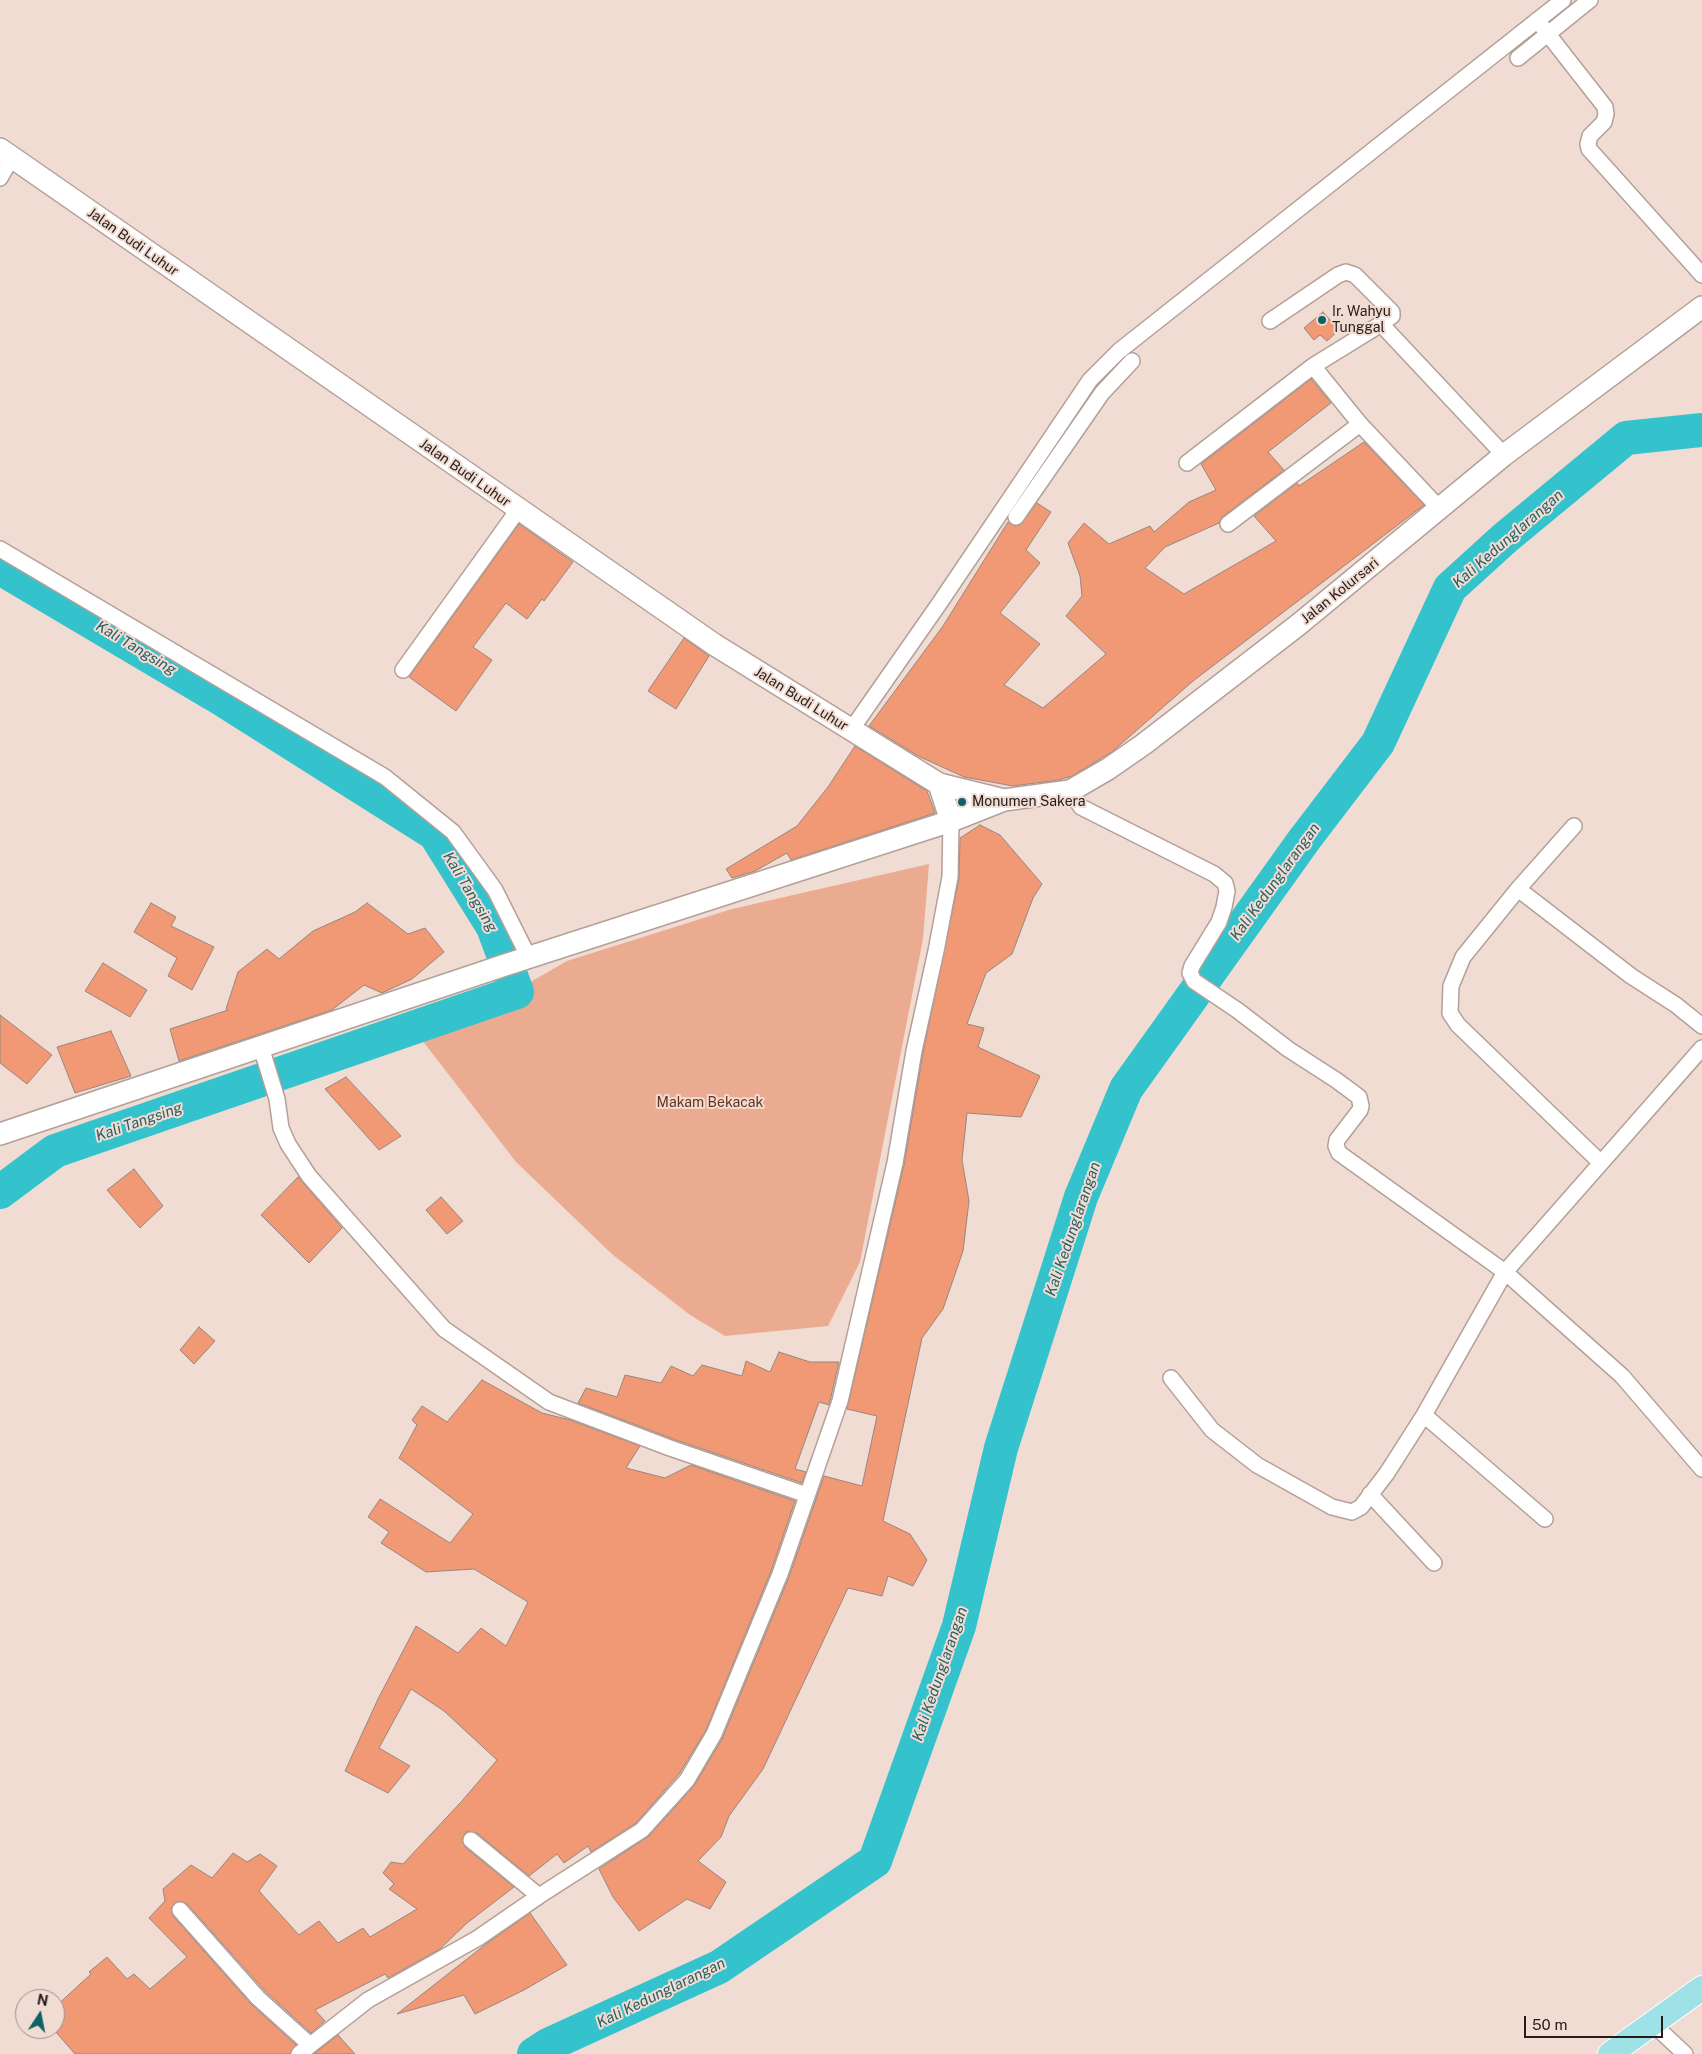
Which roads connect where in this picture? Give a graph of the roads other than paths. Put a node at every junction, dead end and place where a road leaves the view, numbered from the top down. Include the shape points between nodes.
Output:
1 (1563, 0) edge
2 (1590, 0) edge
3 (1542, 27) junction
4 (1518, 58) dead end
5 (6, 153) edge
6 (0, 178) edge
7 (1702, 275) edge
8 (1702, 307) edge
9 (1270, 321) dead end
10 (1381, 324) junction
11 (1132, 361) dead end
12 (1314, 366) junction
13 (1360, 424) junction
14 (1069, 426) junction
15 (1504, 455) junction
16 (1187, 463) dead end
17 (518, 510) junction
18 (1440, 510) junction
19 (1016, 518) dead end
20 (1228, 524) dead end
21 (0, 549) edge
22 (403, 670) dead end
23 (851, 730) junction
24 (939, 784) junction
25 (1070, 791) junction
26 (1004, 800) junction
27 (951, 821) junction
28 (1574, 826) dead end
29 (1518, 889) junction
30 (527, 959) junction
31 (1702, 1026) edge
32 (1702, 1048) edge
33 (264, 1055) junction
34 (0, 1134) edge
35 (1601, 1163) junction
36 (1505, 1272) junction
37 (1172, 1378) dead end
38 (1424, 1415) junction
39 (1699, 1459) edge
40 (807, 1494) junction
41 (1370, 1494) junction
42 (1545, 1519) dead end
43 (1434, 1563) dead end
44 (471, 1840) dead end
45 (540, 1896) junction
46 (180, 1910) dead end
47 (1702, 1988) edge
48 (1652, 2023) junction
49 (304, 2049) edge
50 (1610, 2054) edge
51 (1685, 2054) edge

1 - 3 street
2 - 3 street
3 - 4 street
3 - 7 street via 1605,107 1604,122 1590,136 1589,149
3 - 14 street via 1118,351 1090,380
5 - 6 street
5 - 17 street, Jalan Budi Luhur
8 - 15 street, Jalan Kolursari
9 - 10 street via 1346,272 1355,275 1392,312 1392,316
10 - 12 street
10 - 15 street
11 - 14 street
12 - 13 street
12 - 16 street
13 - 18 street
13 - 20 street
14 - 19 street
14 - 23 street
15 - 18 street, Jalan Kolursari
17 - 22 street
17 - 23 street, Jalan Budi Luhur via 715,645
18 - 25 street, Jalan Kolursari via 1151,738
21 - 30 street via 385,777 453,832 495,890
23 - 24 street, Jalan Budi Luhur
24 - 26 street, Jalan Budi Luhur
24 - 27 street
25 - 26 street, Jalan Kolursari
25 - 36 street via 1080,807 1214,874 1225,883 1224,908 1192,966 1190,973 1194,981 1359,1097 1360,1110 1337,1140 1339,1153
26 - 27 street, Jalan Kolursari
27 - 30 street, Jalan Kolursari
27 - 40 street via 950,877 895,1163 840,1401
28 - 29 street
29 - 31 street
29 - 35 street via 1463,957 1451,986 1450,1013 1458,1025
30 - 33 street, Jalan Kolursari
32 - 35 street
33 - 34 street, Jalan Kolursari
33 - 40 street via 274,1086 281,1128 309,1176 444,1329 548,1402 670,1448
35 - 36 street
36 - 38 street
36 - 39 street via 1622,1376
37 - 41 street via 1212,1430 1257,1464 1345,1511 1352,1512 1361,1507
38 - 41 street
38 - 42 street
40 - 45 street via 780,1574 714,1734 687,1780 642,1830
41 - 43 street
44 - 45 street
45 - 49 street via 478,1938 368,2000
46 - 49 street
47 - 48 main road
48 - 50 main road
48 - 51 street

